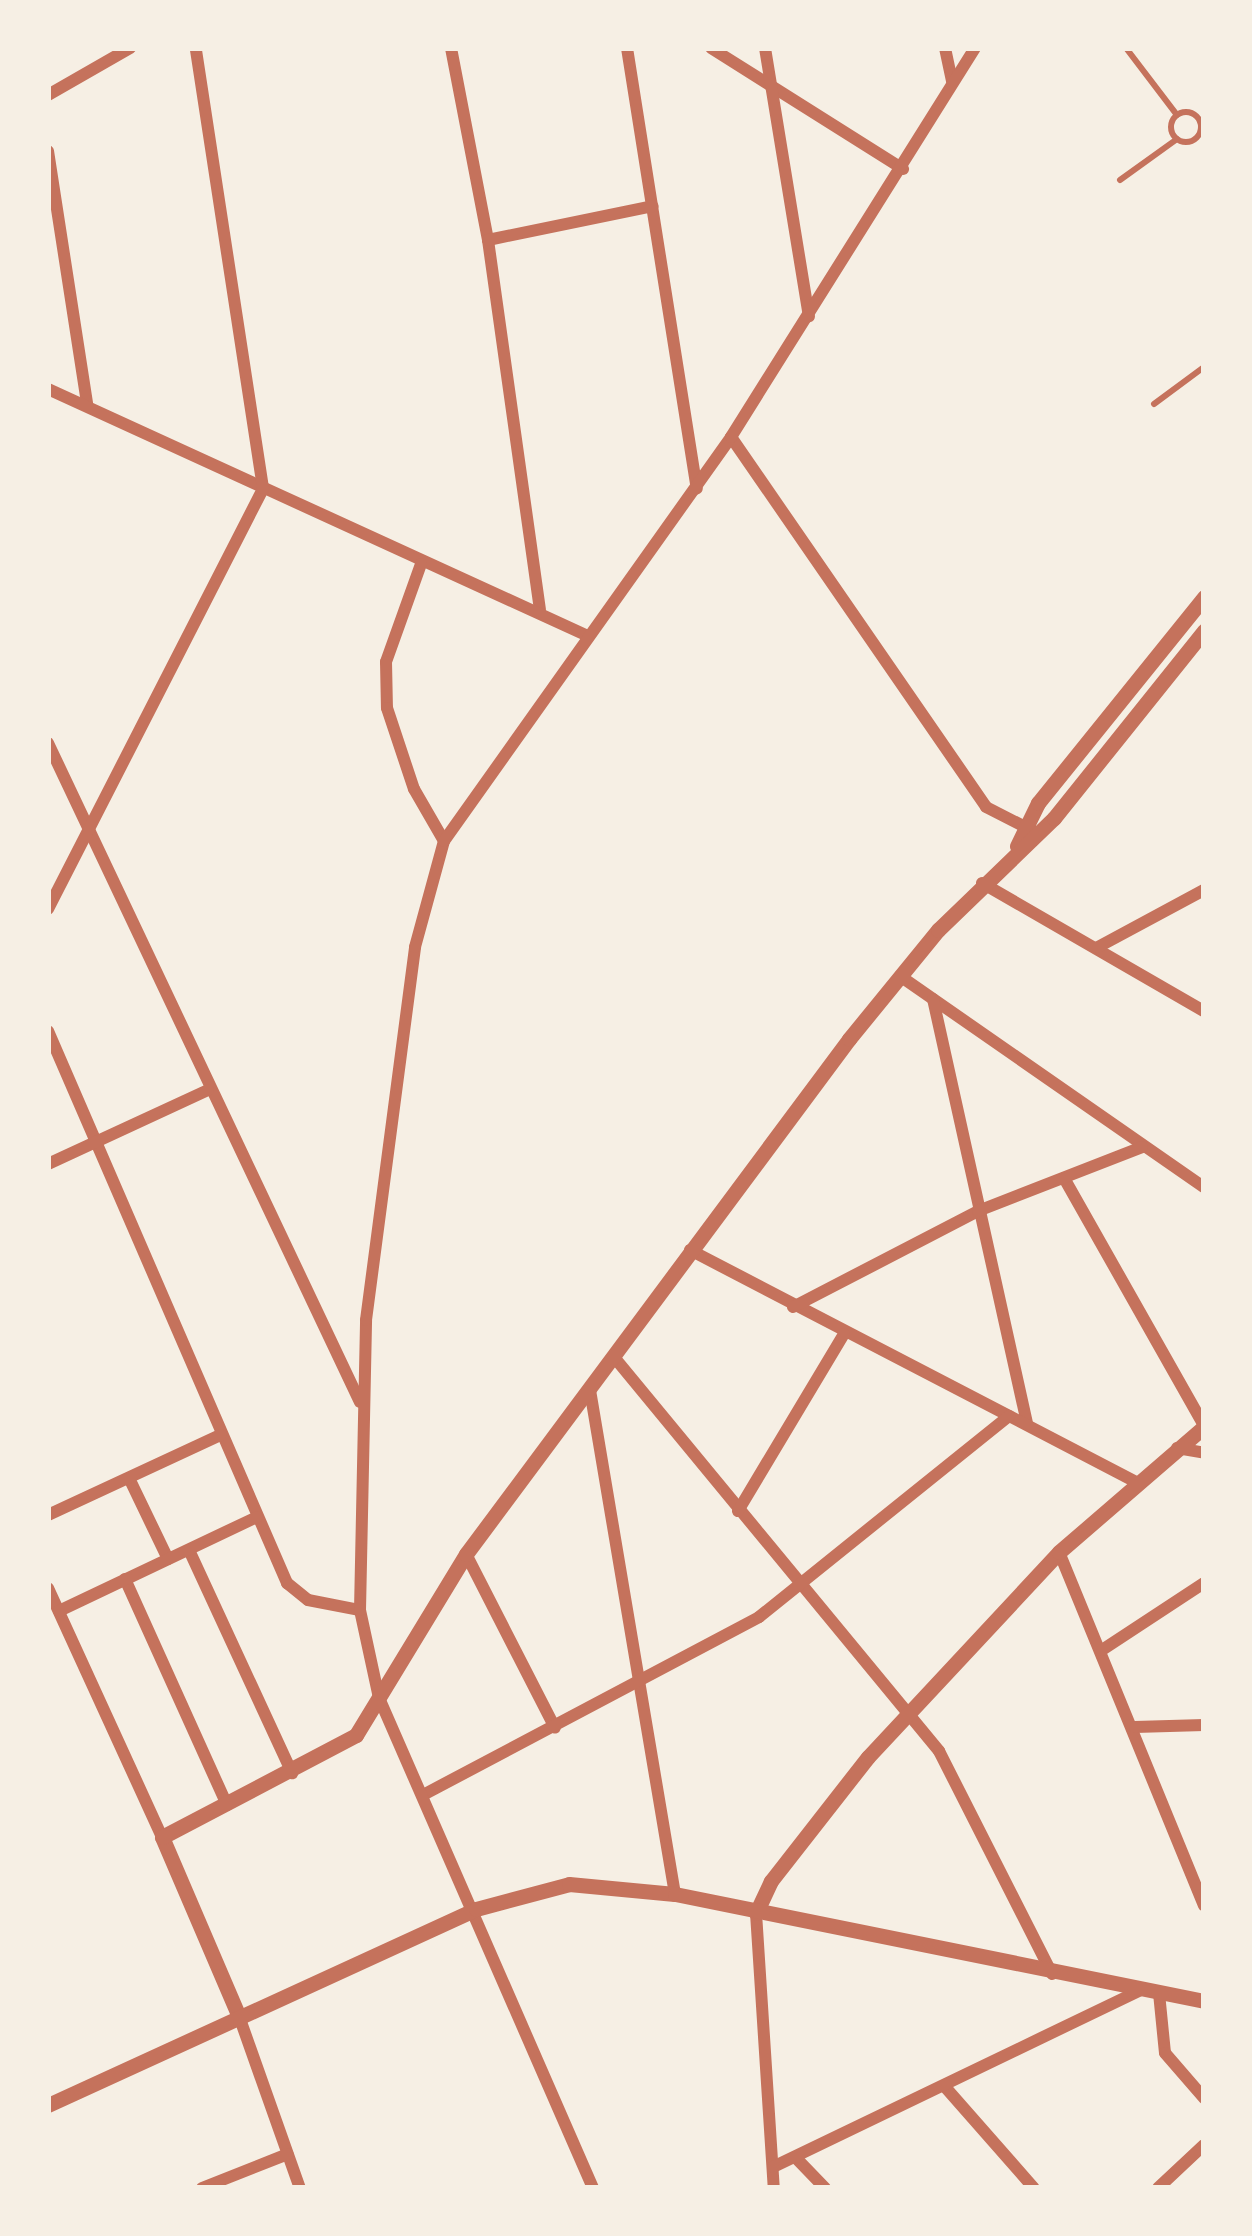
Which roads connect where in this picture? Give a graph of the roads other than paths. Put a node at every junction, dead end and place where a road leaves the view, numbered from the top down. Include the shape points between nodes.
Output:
1 (130, 48) edge
2 (196, 48) edge
3 (452, 48) edge
4 (627, 48) edge
5 (711, 48) edge
6 (765, 48) edge
7 (945, 48) edge
8 (975, 48) edge
9 (1126, 48) edge
10 (770, 78) junction
11 (952, 82) junction
12 (48, 95) edge
13 (1177, 115) junction
14 (1202, 119) edge
15 (1177, 139) junction
16 (1196, 139) junction
17 (48, 151) edge
18 (1204, 152) edge
19 (903, 169) junction
20 (1120, 180) dead end
21 (653, 206) junction
22 (488, 241) junction
23 (808, 316) junction
24 (1204, 368) edge
25 (48, 388) edge
26 (87, 404) junction
27 (1154, 404) dead end
28 (730, 437) junction
29 (263, 488) junction
30 (697, 488) junction
31 (421, 564) junction
32 (1204, 598) edge
33 (540, 609) junction
34 (1204, 631) edge
35 (589, 636) junction
36 (48, 743) edge
37 (1032, 830) junction
38 (89, 831) junction
39 (444, 842) junction
40 (982, 883) junction
41 (1204, 890) edge
42 (48, 909) edge
43 (1098, 947) junction
44 (900, 976) junction
45 (933, 998) junction
46 (1204, 1011) edge
47 (48, 1031) edge
48 (208, 1090) junction
49 (97, 1142) junction
50 (1142, 1147) junction
51 (48, 1164) edge
52 (1064, 1178) junction
53 (1204, 1186) edge
54 (979, 1211) junction
55 (690, 1250) junction
56 (794, 1307) junction
57 (844, 1334) junction
58 (614, 1357) junction
59 (590, 1390) junction
60 (361, 1403) junction
61 (1009, 1416) junction
62 (1027, 1422) junction
63 (1204, 1426) edge
64 (220, 1435) junction
65 (1176, 1448) junction
66 (1204, 1453) edge
67 (129, 1478) junction
68 (1136, 1482) junction
69 (738, 1510) junction
70 (48, 1515) edge
71 (257, 1517) junction
72 (189, 1550) junction
73 (1059, 1552) junction
74 (466, 1554) junction
75 (168, 1559) junction
76 (125, 1579) junction
77 (1204, 1583) edge
78 (800, 1585) junction
79 (48, 1588) edge
80 (360, 1610) junction
81 (59, 1611) junction
82 (1102, 1650) junction
83 (642, 1684) junction
84 (380, 1698) junction
85 (910, 1712) junction
86 (1204, 1725) edge
87 (1135, 1727) junction
88 (555, 1728) junction
89 (292, 1773) junction
90 (423, 1795) junction
91 (226, 1805) junction
92 (162, 1838) junction
93 (674, 1894) junction
94 (1204, 1906) edge
95 (476, 1909) junction
96 (756, 1913) junction
97 (1052, 1974) junction
98 (1150, 1992) junction
99 (1204, 2001) edge
100 (240, 2019) junction
101 (946, 2088) junction
102 (1204, 2098) edge
103 (48, 2105) edge
104 (1204, 2145) edge
105 (287, 2154) junction
106 (796, 2158) junction
107 (773, 2167) junction
108 (202, 2188) edge
109 (300, 2188) edge
110 (592, 2188) edge
111 (774, 2188) edge
112 (825, 2188) edge
113 (1034, 2188) edge
114 (1158, 2188) edge

1 - 12 street
2 - 29 street
3 - 22 street
4 - 21 street
5 - 10 street
6 - 10 street
7 - 11 street
8 - 11 street
9 - 13 lane
10 - 19 street
10 - 23 street
11 - 19 street
13 - 14 lane
13 - 15 lane
14 - 16 lane
15 - 16 lane
15 - 20 lane
16 - 18 lane
17 - 26 street
19 - 23 street
21 - 22 street
21 - 30 street
22 - 33 street
23 - 28 street
24 - 27 lane
25 - 26 street
26 - 29 street
28 - 30 street
28 - 37 street via 986,807
29 - 31 street
29 - 38 street
30 - 35 street
31 - 33 street
31 - 39 street via 386,662 388,708 414,789
32 - 37 street
33 - 35 street
34 - 37 street
35 - 39 street
36 - 38 street
37 - 40 street
38 - 42 street
38 - 48 street
39 - 60 street via 429,875 392,1093
40 - 43 street
40 - 44 street
41 - 43 street
43 - 46 street
44 - 45 street
44 - 55 street
45 - 50 street
45 - 54 street
47 - 49 street
48 - 49 street
48 - 60 street
49 - 51 street
49 - 64 street
50 - 52 street
50 - 53 street
52 - 54 street
52 - 63 street
54 - 56 street
54 - 62 street
55 - 56 street
55 - 58 street
56 - 57 street
57 - 61 street
57 - 69 street
58 - 59 street
58 - 69 street
59 - 74 street
59 - 83 street
60 - 80 street
61 - 62 street
61 - 78 street
62 - 68 street
63 - 65 street
64 - 67 street
64 - 71 street
65 - 66 street
65 - 68 street
67 - 70 street
67 - 75 street
68 - 73 street
69 - 78 street
71 - 72 street
71 - 80 street via 297,1594
72 - 75 street
72 - 89 street
73 - 82 street
73 - 85 street
74 - 84 street
74 - 88 street
75 - 76 street
76 - 81 street
76 - 91 street
77 - 82 street
78 - 83 street
78 - 85 street
79 - 81 street
80 - 84 street
81 - 92 street
82 - 87 street
83 - 88 street
83 - 93 street
84 - 89 street via 348,1743
84 - 90 street
85 - 96 street via 771,1881
85 - 97 street via 995,1849
86 - 87 street
87 - 94 street
88 - 90 street
89 - 91 street
90 - 95 street
91 - 92 street
92 - 100 street
93 - 95 street via 568,1884
93 - 96 street
95 - 100 street
95 - 110 street
96 - 97 street
96 - 107 street
97 - 98 street
98 - 99 street
98 - 101 street
98 - 102 street via 1165,2053
100 - 103 street
100 - 105 street
101 - 106 street
101 - 113 street
104 - 114 street
105 - 108 street
105 - 109 street
106 - 107 street
106 - 112 street
107 - 111 street

